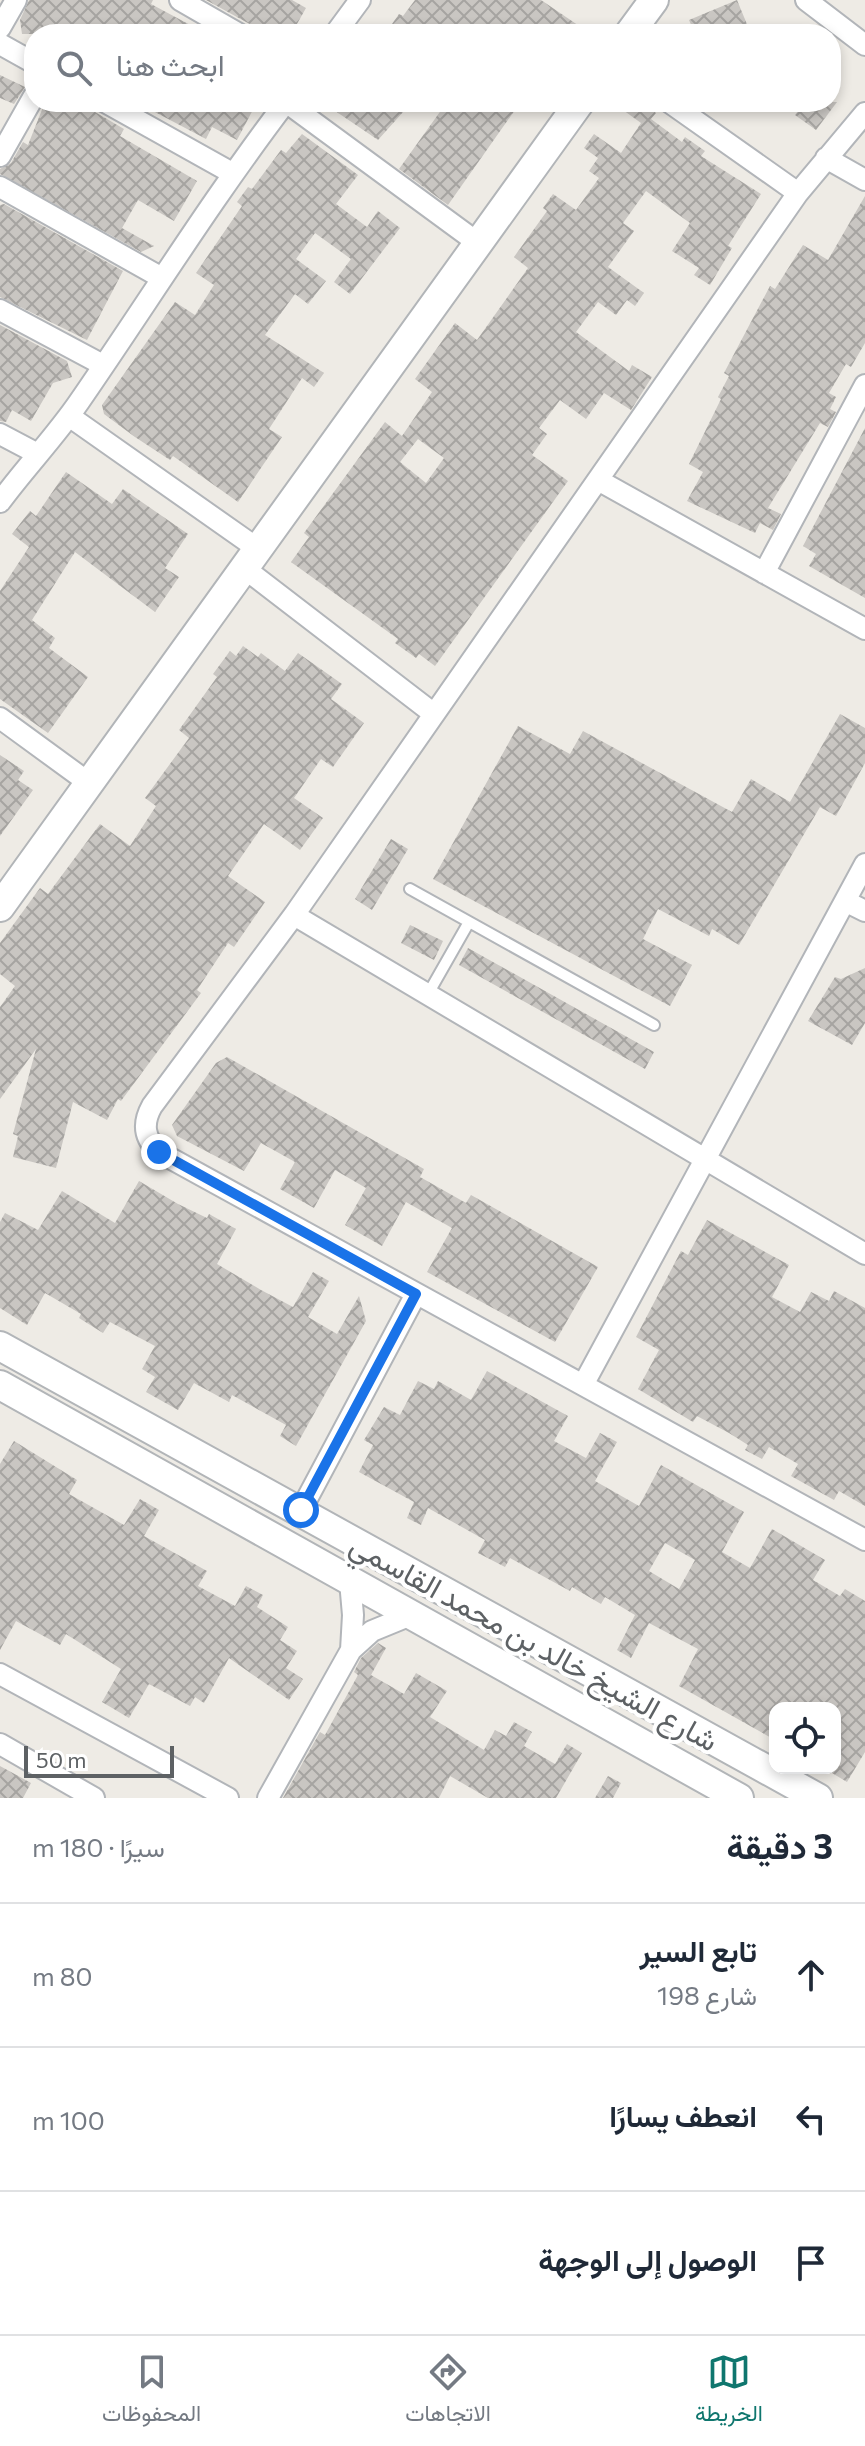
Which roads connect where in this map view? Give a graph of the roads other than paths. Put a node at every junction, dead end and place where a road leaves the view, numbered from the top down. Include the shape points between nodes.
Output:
1 (16, 0) edge
2 (180, 0) edge
3 (360, 0) edge
4 (654, 0) edge
5 (806, 0) edge
6 (222, 24) edge
7 (342, 24) edge
8 (636, 24) edge
9 (837, 24) edge
10 (841, 27) edge
11 (0, 28) edge
12 (0, 44) edge
13 (865, 45) edge
14 (24, 57) edge
15 (25, 112) edge
16 (123, 112) edge
17 (278, 112) edge
18 (300, 112) edge
19 (573, 112) edge
20 (683, 112) edge
21 (865, 113) edge
22 (0, 156) edge
23 (826, 158) junction
24 (232, 173) junction
25 (865, 180) edge
26 (0, 187) edge
27 (798, 193) junction
28 (478, 243) junction
29 (162, 278) junction
30 (0, 310) edge
31 (103, 365) junction
32 (864, 392) edge
33 (69, 416) junction
34 (0, 434) edge
35 (36, 453) junction
36 (598, 480) junction
37 (0, 502) edge
38 (251, 559) junction
39 (764, 573) junction
40 (865, 629) edge
41 (434, 714) junction
42 (0, 718) edge
43 (89, 783) junction
44 (865, 864) edge
45 (410, 889) dead end
46 (845, 901) junction
47 (0, 907) edge
48 (865, 911) edge
49 (294, 915) junction
50 (469, 922) junction
51 (428, 994) junction
52 (654, 1025) dead end
53 (705, 1159) junction
54 (865, 1254) edge
55 (416, 1294) junction
56 (0, 1346) edge
57 (0, 1385) edge
58 (583, 1385) junction
59 (301, 1510) junction
60 (865, 1540) edge
61 (350, 1581) junction
62 (411, 1615) junction
63 (351, 1650) junction
64 (0, 1674) edge
65 (0, 1744) edge
66 (94, 1798) edge
67 (228, 1798) edge
68 (268, 1798) edge
69 (739, 1798) edge
70 (818, 1798) edge

1 - 11 street
2 - 6 street
3 - 7 street
4 - 8 main road
5 - 9 street
10 - 13 street
12 - 14 street
15 - 22 street
16 - 24 street
17 - 24 street
18 - 28 street
19 - 28 main road
20 - 27 street
21 - 23 street
23 - 25 street
23 - 27 street
24 - 29 street
26 - 29 street
27 - 36 street
28 - 38 main road
29 - 31 street
30 - 31 street
31 - 33 street
32 - 39 street
33 - 35 street
33 - 38 street
34 - 35 street
35 - 37 street
36 - 39 street
36 - 41 street
38 - 41 street
38 - 43 main road
39 - 40 street
41 - 49 street
42 - 43 street
43 - 47 main road
44 - 46 street
45 - 50 lane
46 - 48 street
46 - 53 street
49 - 51 street
49 - 55 street via 152,1106 145,1131 159,1152
50 - 51 lane
50 - 52 lane
51 - 53 street
53 - 54 street
53 - 58 street
55 - 58 street
55 - 59 street
56 - 59 main road, شارع الشيخ خالد بن محمد القاسمي
57 - 61 main road, شارع الشيخ خالد بن محمد القاسمي
58 - 60 street
59 - 70 main road, شارع الشيخ خالد بن محمد القاسمي
61 - 62 main road, شارع الشيخ خالد بن محمد القاسمي
61 - 63 street
62 - 63 street via 372,1631
62 - 69 main road, شارع الشيخ خالد بن محمد القاسمي
63 - 68 street
64 - 67 street
65 - 66 street

